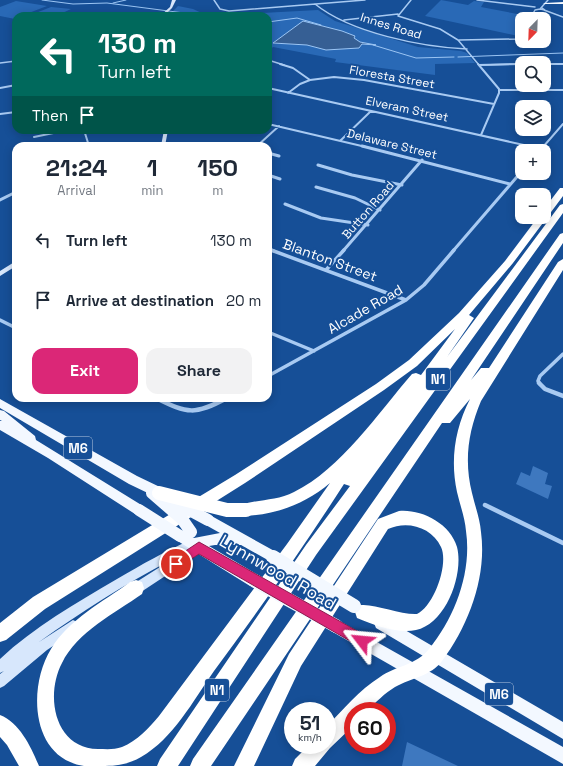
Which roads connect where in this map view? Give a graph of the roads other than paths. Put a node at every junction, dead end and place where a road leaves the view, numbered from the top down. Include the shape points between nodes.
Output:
1 (174, 0) edge
2 (214, 0) edge
3 (320, 0) edge
4 (357, 0) edge
5 (365, 0) edge
6 (411, 0) edge
7 (477, 0) edge
8 (562, 1) edge
9 (545, 2) edge
10 (324, 3) junction
11 (315, 4) junction
12 (535, 7) dead end
13 (542, 9) junction
14 (166, 12) edge
15 (534, 12) edge
16 (398, 14) junction
17 (563, 17) edge
18 (342, 20) junction
19 (515, 39) edge
20 (458, 40) junction
21 (467, 49) junction
22 (272, 61) edge
23 (12, 62) edge
24 (0, 63) edge
25 (480, 64) junction
26 (515, 64) edge
27 (551, 64) edge
28 (563, 64) edge
29 (310, 80) junction
30 (12, 86) edge
31 (0, 88) edge
32 (272, 89) edge
33 (499, 90) junction
34 (563, 90) edge
35 (288, 93) junction
36 (494, 104) junction
37 (371, 111) junction
38 (12, 112) edge
39 (0, 114) edge
40 (563, 124) edge
41 (272, 125) edge
42 (279, 126) junction
43 (272, 132) edge
44 (46, 134) edge
45 (270, 134) edge
46 (481, 135) junction
47 (34, 137) dead end
48 (340, 141) junction
49 (261, 142) edge
50 (517, 144) edge
51 (546, 144) edge
52 (272, 154) edge
53 (279, 156) dead end
54 (422, 160) junction
55 (318, 165) dead end
56 (272, 176) edge
57 (280, 179) dead end
58 (515, 179) edge
59 (510, 184) junction
60 (402, 185) junction
61 (316, 187) dead end
62 (563, 190) edge
63 (12, 194) edge
64 (0, 200) edge
65 (285, 204) dead end
66 (551, 206) edge
67 (563, 207) edge
68 (380, 210) junction
69 (368, 224) junction
70 (537, 224) edge
71 (563, 236) edge
72 (272, 250) edge
73 (510, 261) junction
74 (563, 262) edge
75 (12, 266) edge
76 (326, 270) junction
77 (0, 274) edge
78 (406, 300) junction
79 (0, 320) edge
80 (468, 320) junction
81 (12, 326) edge
82 (523, 326) junction
83 (272, 334) edge
84 (314, 351) junction
85 (563, 354) edge
86 (272, 374) edge
87 (563, 396) edge
88 (0, 402) edge
89 (164, 402) edge
90 (220, 402) edge
91 (0, 414) edge
92 (0, 425) edge
93 (363, 442) junction
94 (52, 455) junction
95 (400, 474) junction
96 (156, 493) junction
97 (485, 505) dead end
98 (242, 540) junction
99 (192, 541) junction
100 (563, 543) edge
101 (311, 550) junction
102 (136, 588) junction
103 (359, 609) junction
104 (0, 634) edge
105 (435, 656) junction
106 (0, 667) edge
107 (414, 670) junction
108 (0, 682) edge
109 (364, 702) edge
110 (344, 722) edge
111 (0, 724) edge
112 (336, 731) edge
113 (563, 731) edge
114 (313, 754) edge
115 (563, 756) edge
116 (29, 766) edge
117 (167, 766) edge
118 (200, 766) edge
119 (244, 766) edge
120 (302, 766) edge

1 - 14 main road
2 - 11 street via 220,9 229,11
3 - 10 street
4 - 5 street
4 - 10 street
6 - 16 street
7 - 12 street
8 - 9 main road
9 - 13 street
10 - 11 street
11 - 18 street, Innes Road via 325,13
13 - 15 street
13 - 17 street
16 - 18 street
16 - 20 street via 400,17 440,29
18 - 21 street, Innes Road via 420,45
19 - 20 street
20 - 21 street
21 - 25 street
22 - 29 street via 293,68
23 - 24 street
25 - 26 street
25 - 33 street
27 - 28 street
29 - 35 street
29 - 36 street, Floresta Street via 332,77 364,80
30 - 31 street
32 - 35 street, Elveram Street
33 - 34 street
33 - 36 street
35 - 37 street, Elveram Street
36 - 46 street
37 - 46 street, Elveram Street
37 - 48 street
38 - 39 street
40 - 51 street
41 - 42 street, Delaware Street
42 - 43 street
42 - 48 street, Delaware Street
44 - 47 street
45 - 49 street
46 - 50 street, Elveram Street
48 - 54 street, Delaware Street
52 - 53 street
54 - 59 street, Delaware Street
54 - 60 street, Button Road
55 - 60 street
56 - 57 street
58 - 59 street, Alcade Road
59 - 78 street, Alcade Road via 424,285
60 - 68 street, Button Road
61 - 68 street via 355,198
62 - 66 highway
63 - 64 street
65 - 69 street via 321,218
67 - 101 highway, N1
68 - 69 street, Button Road
69 - 76 street, Button Road
70 - 73 highway
71 - 95 highway, N1
72 - 76 street, Blanton Street
73 - 80 highway
73 - 104 highway via 463,315 429,349 402,371 240,479 39,603
74 - 82 highway
75 - 77 main road
76 - 78 street, Blanton Street
78 - 84 street, Alcade Road
79 - 81 street
80 - 93 highway via 404,390
80 - 101 highway via 351,476
82 - 95 highway
82 - 105 highway via 475,400 467,417 461,440 459,466 474,532 474,564 467,595 452,629
83 - 84 street
84 - 86 street, Alcade Road
85 - 87 street via 538,378 539,385
88 - 96 main road, M6
89 - 90 street via 182,411 188,411 209,408
91 - 94 main road
92 - 94 main road, Lynnwood Road / M6
93 - 96 highway, bridge via 318,485 280,504 246,510 227,510
93 - 102 highway via 296,547 154,737 130,752 112,759 89,761 67,752 50,731 43,706 46,680 56,655 76,632
94 - 99 main road, Lynnwood Road / M6, bridge
95 - 118 highway, N1
96 - 98 main road, Lynnwood Road / M6, bridge
96 - 99 main road, bridge via 182,519
97 - 100 street
98 - 99 main road
98 - 103 main road, Lynnwood Road / M6, bridge
99 - 102 main road
99 - 106 main road via 99,595 41,633
99 - 107 main road, Lynnwood Road / M6, bridge via 255,581
101 - 117 highway, N1
102 - 108 main road via 43,646
103 - 105 main road, Lynnwood Road / M6
103 - 119 highway via 407,622 427,618 442,596 450,564 449,545 432,525 411,517 400,517 383,524 294,660
105 - 107 highway
105 - 113 main road, Lynnwood Road / M6
107 - 109 highway via 382,685
107 - 115 main road, Lynnwood Road / M6
110 - 112 highway
111 - 116 highway via 14,738
114 - 120 highway

